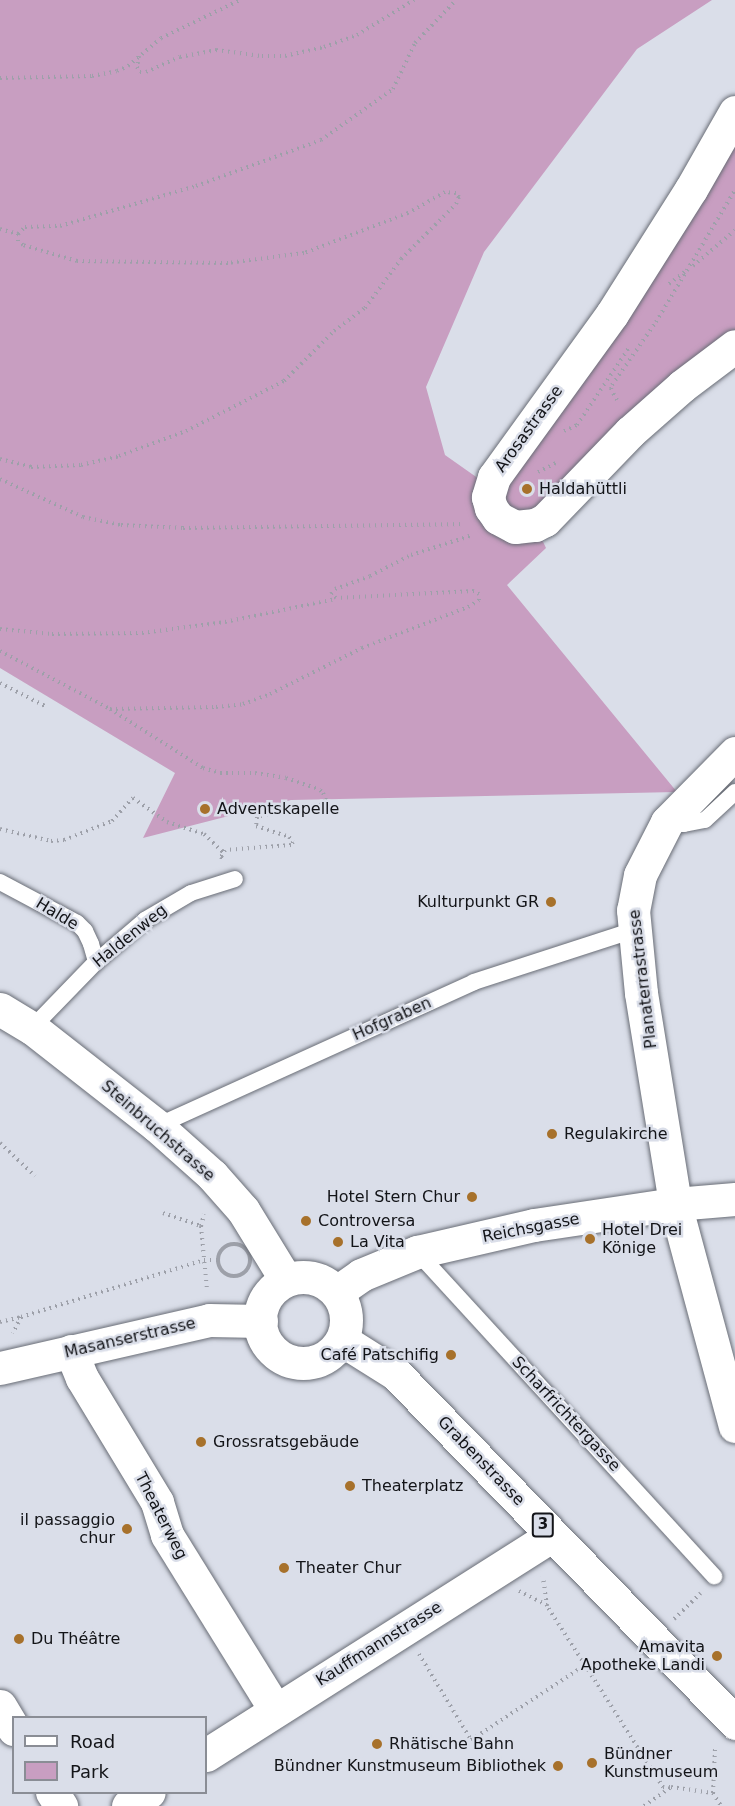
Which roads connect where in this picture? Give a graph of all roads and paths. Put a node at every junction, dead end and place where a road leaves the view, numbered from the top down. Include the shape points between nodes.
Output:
1 (240, 0) edge
2 (414, 0) edge
3 (456, 0) edge
4 (139, 56) junction
5 (0, 78) edge
6 (735, 112) edge
7 (735, 190) edge
8 (0, 229) edge
9 (735, 230) edge
10 (18, 234) junction
11 (689, 269) junction
12 (664, 287) dead end
13 (639, 344) junction
14 (735, 346) edge
15 (617, 400) dead end
16 (559, 430) dead end
17 (0, 459) edge
18 (0, 479) edge
19 (492, 520) junction
20 (336, 598) junction
21 (0, 629) edge
22 (0, 651) edge
23 (0, 683) edge
24 (47, 707) dead end
25 (110, 709) junction
26 (735, 753) edge
27 (735, 792) edge
28 (667, 822) junction
29 (0, 829) edge
30 (225, 854) junction
31 (235, 879) joint
32 (0, 882) edge
33 (634, 930) junction
34 (96, 962) junction
35 (0, 1010) edge
36 (33, 1028) junction
37 (157, 1126) junction
38 (0, 1143) edge
39 (35, 1176) dead end
40 (735, 1199) edge
41 (675, 1203) junction
42 (164, 1213) dead end
43 (417, 1252) junction
44 (204, 1260) junction
45 (219, 1260) junction
46 (286, 1280) junction
47 (337, 1292) junction
48 (207, 1294) dead end
49 (21, 1317) junction
50 (261, 1321) junction
51 (0, 1322) edge
52 (13, 1333) dead end
53 (342, 1340) junction
54 (71, 1351) junction
55 (0, 1368) edge
56 (735, 1426) edge
57 (552, 1535) junction
58 (543, 1573) dead end
59 (714, 1576) dead end
60 (512, 1588) dead end
61 (547, 1606) junction
62 (417, 1651) dead end
63 (585, 1665) junction
64 (0, 1707) edge
65 (275, 1709) junction
66 (735, 1723) edge
67 (12, 1726) edge
68 (714, 1749) dead end
69 (207, 1754) edge
70 (671, 1787) junction
71 (713, 1793) junction
72 (146, 1794) edge
73 (128, 1806) edge
74 (644, 1806) edge
75 (721, 1806) edge

1 - 4 path via 171,32
2 - 4 path via 357,35 285,56 216,50 180,57 140,72
3 - 10 path via 415,44 393,89 321,140 186,190 60,226 25,227
4 - 5 path via 125,68 100,75
6 - 19 street, Arosastrasse via 618,306 494,477 488,497
7 - 11 path
8 - 10 path
9 - 11 path
10 - 17 path via 23,245 77,261 228,263 304,253 408,213 445,192 453,191 459,197 401,259 365,308 334,331 284,381 263,394 186,431 102,461 42,467
11 - 12 path
11 - 13 path
13 - 15 path via 612,385
13 - 16 path via 634,340 577,425 568,431
14 - 19 street via 630,432 545,520 525,528
18 - 19 path via 82,517 121,525 317,528
19 - 20 path via 467,537 421,551 335,589 331,594
20 - 21 path via 225,622 142,633 52,634
20 - 25 path via 468,590 480,598 468,607 352,653 249,702 216,707
22 - 25 path
23 - 24 path
25 - 30 path via 203,768 220,773 278,776 323,794 326,800 319,807 291,808 257,817 256,826 289,837 291,845 225,850
26 - 28 street, Planaterrastrasse
27 - 28 lane via 705,820
28 - 33 street, Planaterrastrasse via 634,893
29 - 30 path via 64,840 112,821 133,798 167,822 204,834
30 - 31 path via 221,857 224,861 240,870
31 - 34 lane, Haldenweg via 191,893 164,907
32 - 34 lane, Halde via 77,922 92,944
33 - 37 lane, Hofgraben via 474,982
33 - 41 street, Planaterrastrasse
34 - 36 lane, Haldenweg
35 - 36 street, Steinbruchstrasse
36 - 37 street, Steinbruchstrasse
37 - 46 street, Steinbruchstrasse via 212,1175 243,1210
38 - 39 path
40 - 41 street, Reichsgasse
41 - 43 street, Reichsgasse via 534,1225
41 - 56 street, Planaterrastrasse
42 - 44 path via 201,1226
43 - 47 street, Reichsgasse via 361,1275
43 - 59 lane, Scharfrichtergasse
44 - 45 path
44 - 48 path
44 - 49 path
45 - 45 path via 220,1252 233,1244 243,1246 250,1259 244,1273 234,1276 224,1273
46 - 47 street via 313,1278
46 - 50 street via 268,1295
47 - 53 street via 345,1309
49 - 51 path
49 - 52 path
50 - 53 street via 272,1348 300,1362 325,1357
50 - 54 street, Masanserstrasse via 208,1320
53 - 57 street, Grabenstrasse / 3 via 396,1374
54 - 55 street, Masanserstrasse
54 - 65 street, Theaterweg via 82,1378 157,1502 167,1535
57 - 65 street, Kauffmannstrasse
57 - 66 street, Grabenstrasse / 3
58 - 61 path
60 - 61 path
61 - 63 path
62 - 63 path via 471,1740
63 - 70 path via 663,1787
64 - 67 street
65 - 69 street, Kauffmannstrasse
68 - 71 path
70 - 71 path
70 - 74 path
71 - 75 path
72 - 73 street

